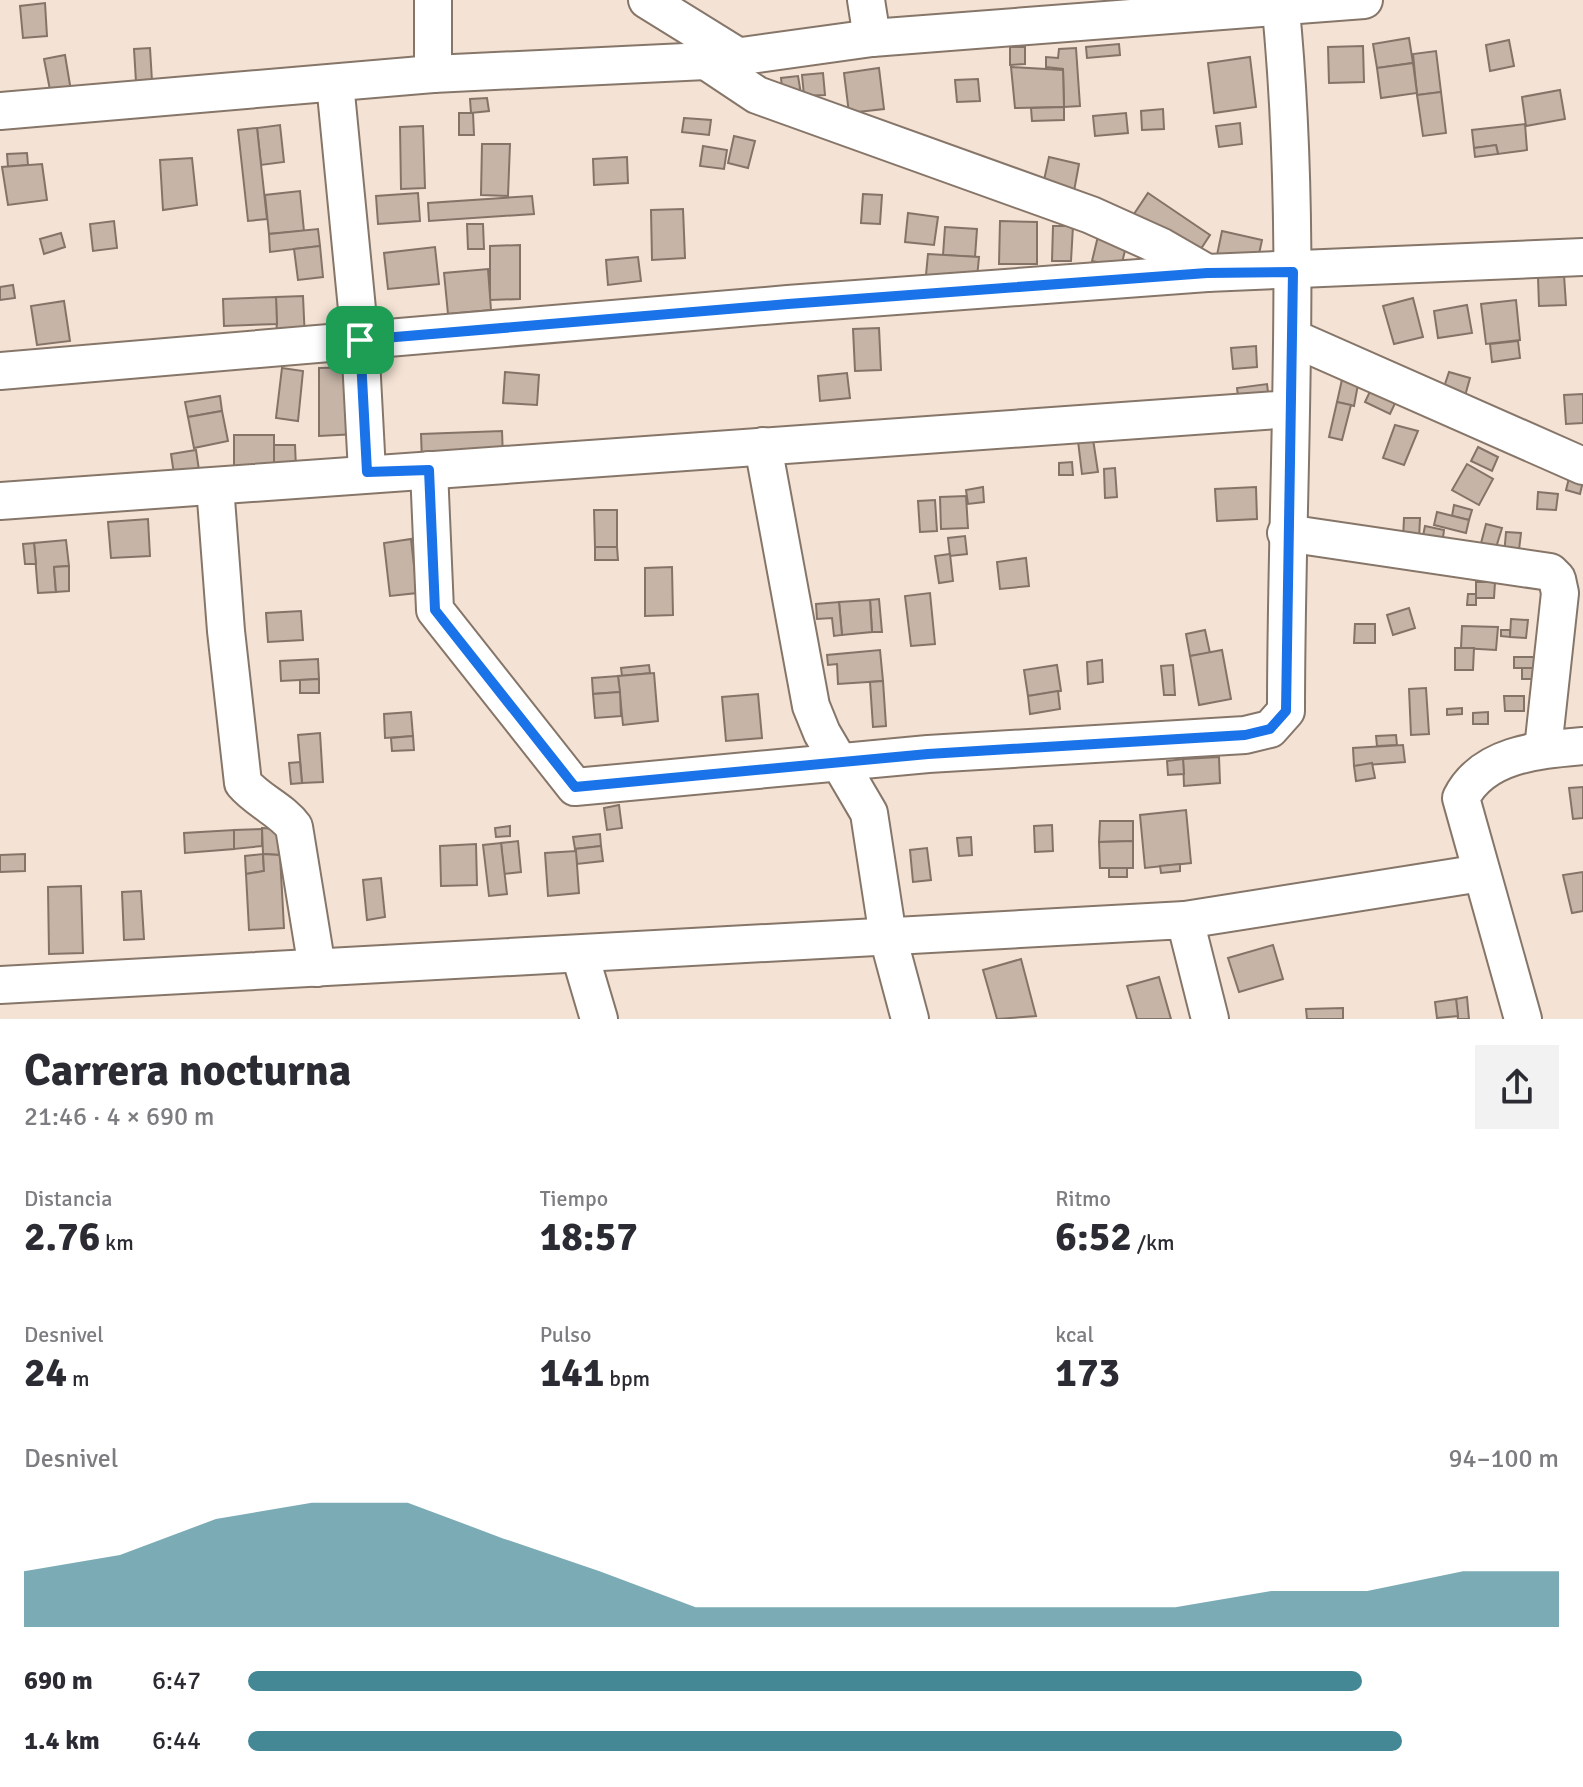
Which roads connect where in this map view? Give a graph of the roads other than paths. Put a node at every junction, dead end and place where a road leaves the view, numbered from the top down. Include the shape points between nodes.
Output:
1 (433, 0) edge
2 (647, 0) edge
3 (866, 0) edge
4 (1364, 0) edge
5 (1280, 4) edge
6 (872, 38) junction
7 (723, 59) junction
8 (433, 74) junction
9 (335, 83) junction
10 (0, 111) edge
11 (1583, 257) edge
12 (1293, 272) junction
13 (1207, 273) junction
14 (1293, 338) junction
15 (360, 340) junction
16 (0, 371) edge
17 (1291, 409) junction
18 (763, 446) junction
19 (1583, 466) edge
20 (429, 470) junction
21 (367, 472) junction
22 (215, 486) junction
23 (0, 501) edge
24 (1286, 533) junction
25 (1583, 746) edge
26 (1543, 749) junction
27 (841, 763) junction
28 (1481, 873) junction
29 (1185, 920) junction
30 (888, 937) junction
31 (580, 955) junction
32 (317, 968) junction
33 (0, 985) edge
34 (599, 1019) edge
35 (910, 1019) edge
36 (1210, 1019) edge
37 (1523, 1019) edge

1 - 8 street
2 - 7 street
3 - 6 street
4 - 5 street
5 - 6 street
5 - 12 street
6 - 7 street
7 - 8 street
7 - 13 street via 757,95 1091,215
8 - 9 street
9 - 10 street
9 - 15 street
11 - 12 street
12 - 13 street
12 - 14 street
13 - 15 street
14 - 17 street
14 - 19 street
15 - 16 street
15 - 21 street
17 - 18 street
17 - 24 street
18 - 20 street
18 - 27 street via 811,706
20 - 21 street
20 - 27 street via 435,610 575,787
21 - 22 street
22 - 23 street
22 - 32 street via 243,783 294,827
24 - 26 street via 1550,572 1560,593
24 - 27 street via 1286,711 1270,729 1245,735
25 - 26 street
26 - 28 street via 1492,764 1469,782 1461,798
27 - 30 street via 869,813
28 - 29 street
28 - 37 street
29 - 30 street
29 - 36 street
30 - 31 street
30 - 35 street
31 - 32 street
31 - 34 street
32 - 33 street

